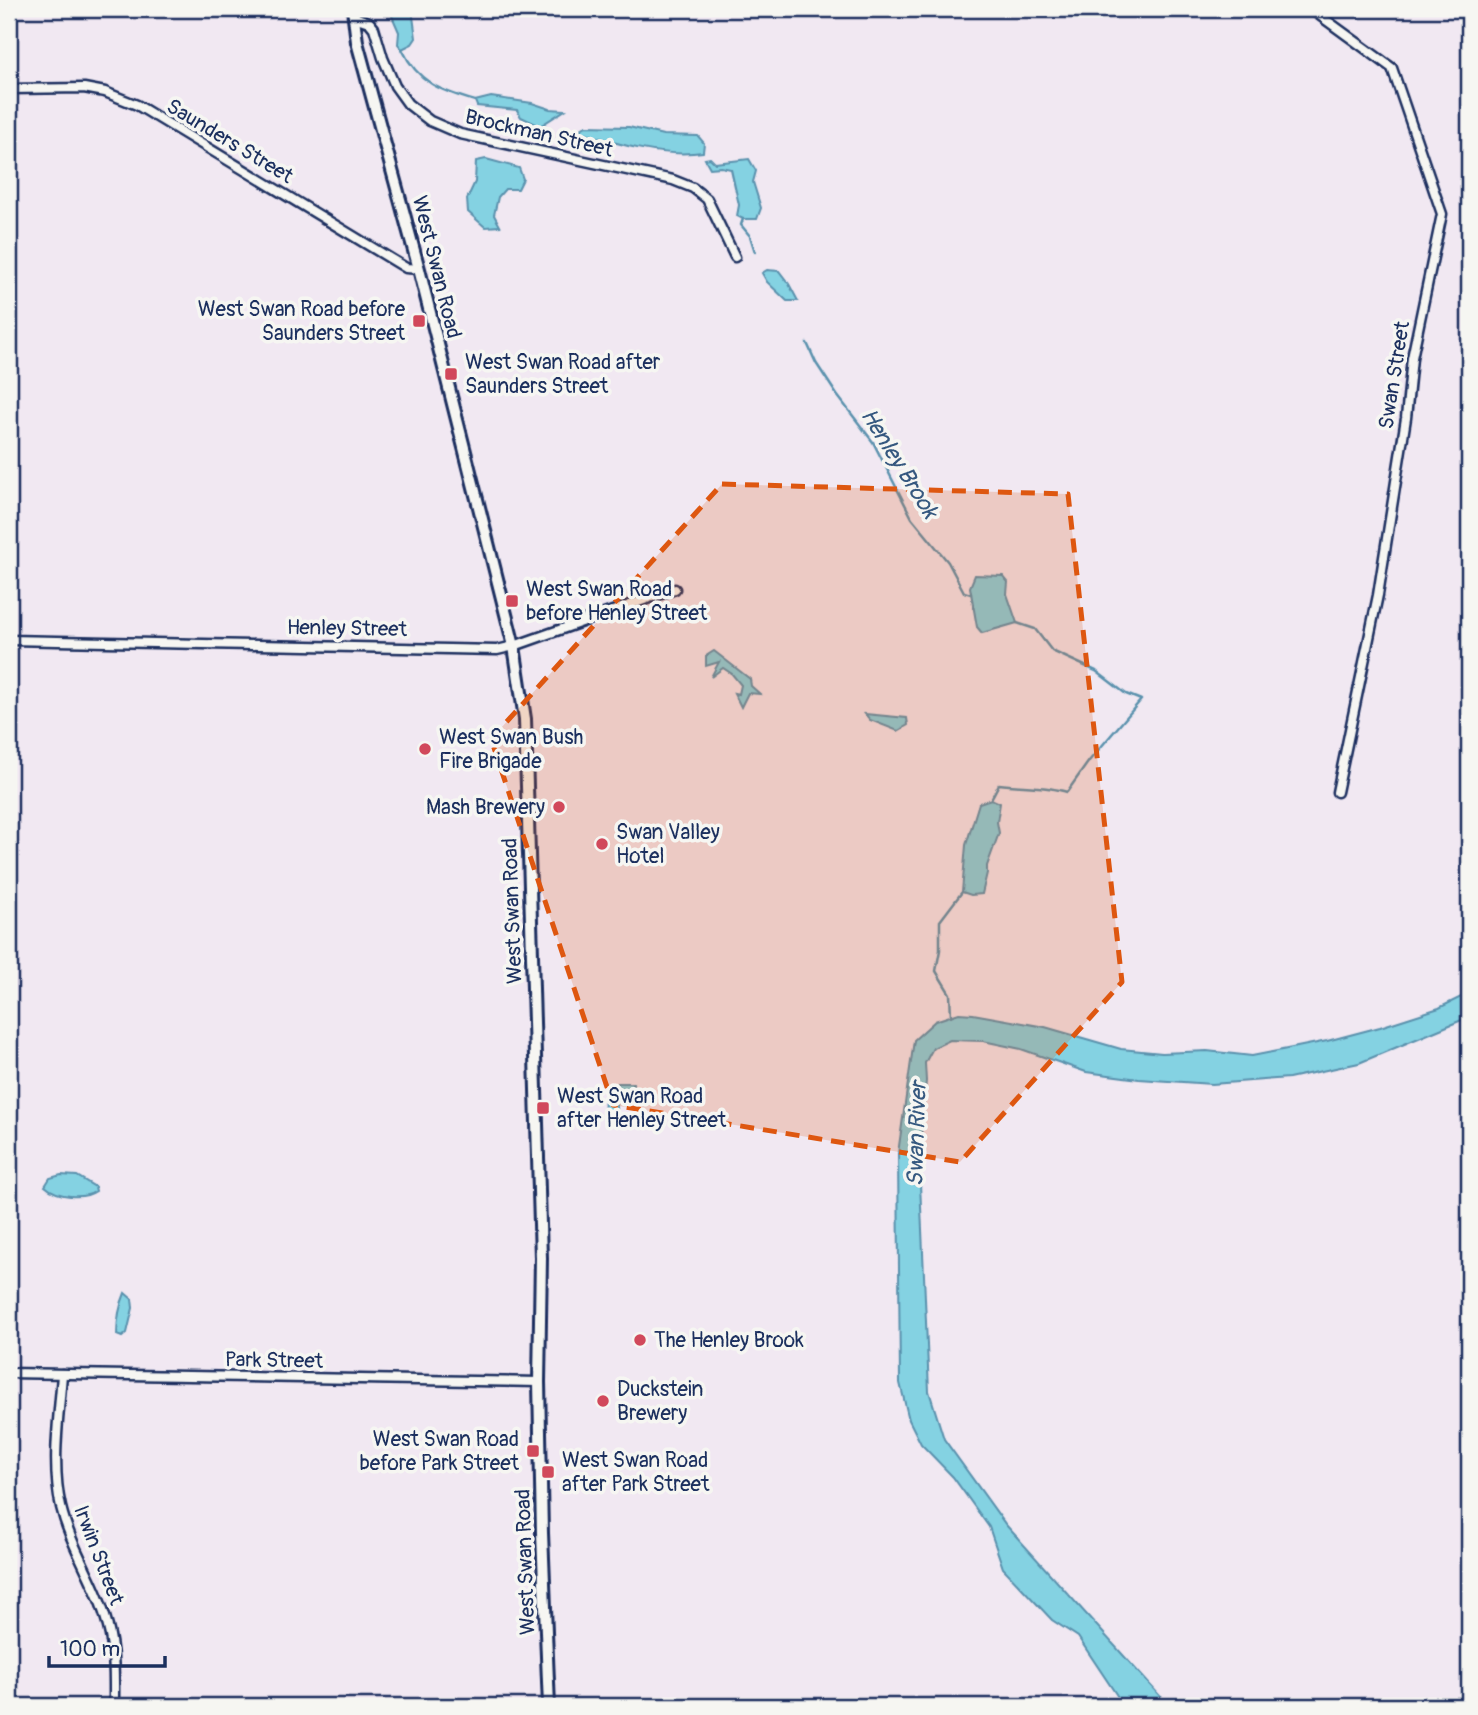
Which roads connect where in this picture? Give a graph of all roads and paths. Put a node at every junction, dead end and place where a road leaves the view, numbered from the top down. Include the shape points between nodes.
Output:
1 (1311, 9) edge
2 (353, 13) edge
3 (9, 89) edge
4 (735, 257) dead end
5 (419, 269) junction
6 (675, 589) dead end
7 (9, 640) edge
8 (514, 646) junction
9 (1337, 792) dead end
10 (9, 1373) edge
11 (62, 1374) junction
12 (539, 1382) junction
13 (114, 1706) edge
14 (549, 1706) edge

1 - 9 street, Swan Street via 1392,68 1442,214 1412,358 1378,595
2 - 4 street, Brockman Street via 374,28 395,86 429,121 460,134 693,188 707,199
2 - 5 main road, West Swan Road
3 - 5 street, Saunders Street via 84,88 137,105 406,268
5 - 8 main road, West Swan Road
6 - 8 street, Henley Street
7 - 8 street, Henley Street via 497,650
8 - 12 main road, West Swan Road via 526,733 541,1258
10 - 11 street, Park Street
11 - 12 street, Park Street
11 - 13 street, Irwin Street via 56,1458 60,1504 107,1624 114,1663
12 - 14 main road, West Swan Road

